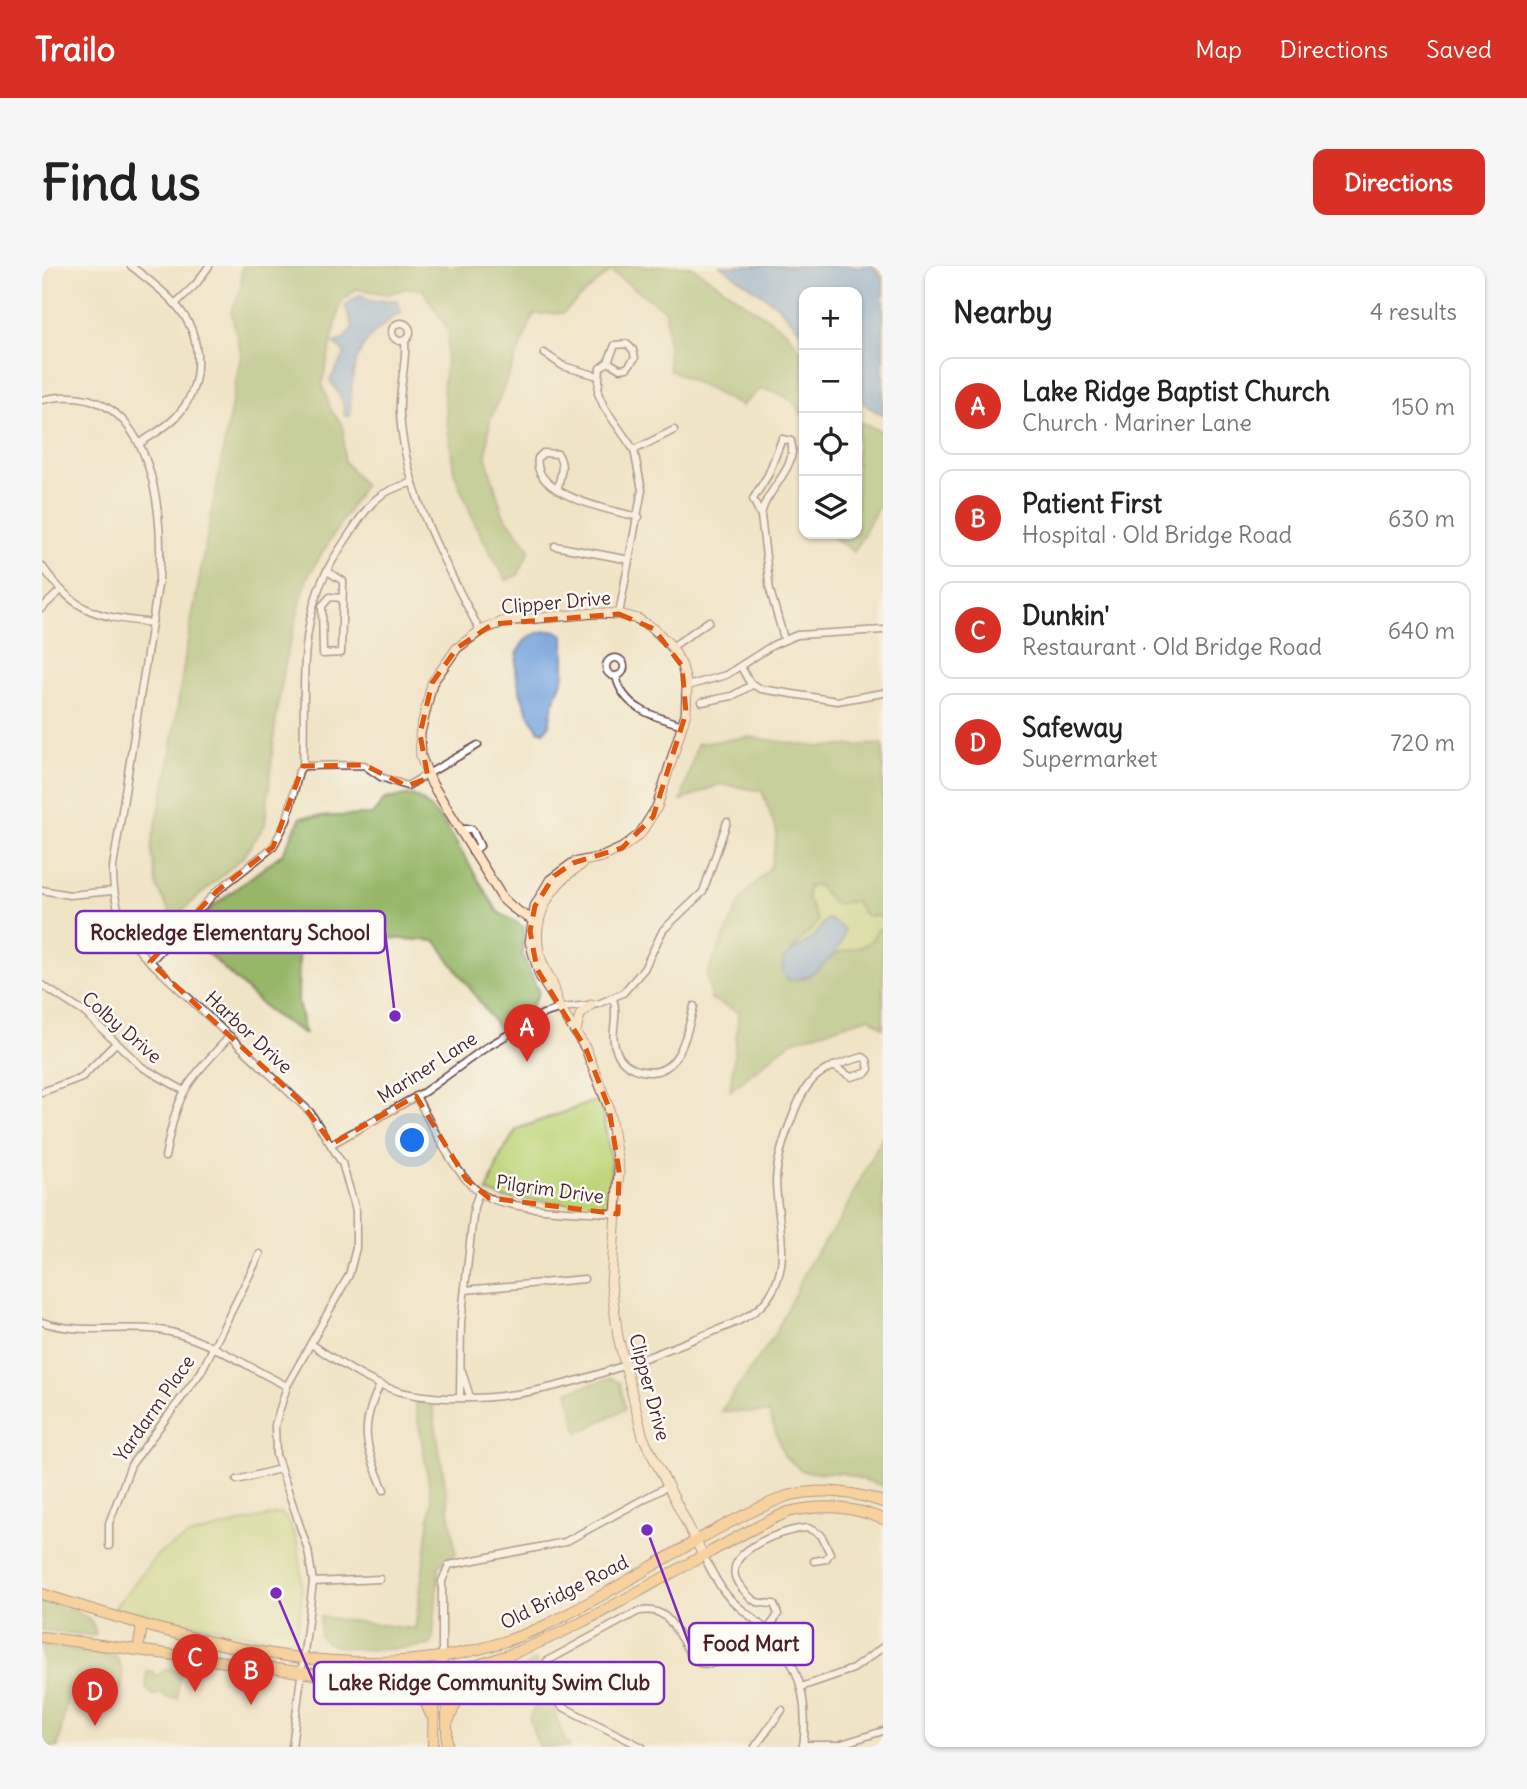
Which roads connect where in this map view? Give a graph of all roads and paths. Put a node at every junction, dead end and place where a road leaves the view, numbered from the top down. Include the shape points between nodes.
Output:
1 (131, 266) edge
2 (209, 266) edge
3 (175, 304) junction
4 (405, 340) dead end
5 (544, 353) dead end
6 (607, 362) junction
7 (598, 376) junction
8 (42, 400) edge
9 (674, 430) dead end
10 (140, 443) junction
11 (634, 450) junction
12 (411, 483) junction
13 (558, 489) junction
14 (761, 516) junction
15 (639, 517) junction
16 (555, 546) dead end
17 (630, 560) junction
18 (42, 566) edge
19 (327, 571) junction
20 (60, 591) junction
21 (341, 598) junction
22 (42, 608) edge
23 (619, 614) junction
24 (709, 621) dead end
25 (152, 623) junction
26 (883, 630) edge
27 (480, 631) junction
28 (785, 639) junction
29 (672, 648) junction
30 (741, 667) junction
31 (617, 676) dead end
32 (752, 685) junction
33 (687, 686) junction
34 (883, 693) edge
35 (702, 702) dead end
36 (683, 725) junction
37 (478, 745) dead end
38 (303, 766) junction
39 (428, 776) junction
40 (727, 822) dead end
41 (42, 890) edge
42 (113, 891) junction
43 (535, 921) junction
44 (150, 962) junction
45 (42, 985) edge
46 (613, 999) junction
47 (560, 1004) junction
48 (592, 1005) junction
49 (694, 1006) dead end
50 (576, 1031) junction
51 (230, 1036) junction
52 (116, 1043) junction
53 (833, 1066) junction
54 (183, 1090) junction
55 (42, 1092) edge
56 (416, 1096) junction
57 (332, 1144) junction
58 (165, 1157) dead end
59 (480, 1192) junction
60 (618, 1214) junction
61 (260, 1254) dead end
62 (584, 1279) dead end
63 (465, 1290) junction
64 (42, 1322) edge
65 (311, 1344) junction
66 (213, 1349) junction
67 (626, 1366) junction
68 (462, 1371) junction
69 (380, 1385) junction
70 (287, 1386) junction
71 (460, 1397) junction
72 (470, 1397) junction
73 (280, 1469) junction
74 (237, 1480) dead end
75 (666, 1487) junction
76 (384, 1490) dead end
77 (883, 1502) edge
78 (883, 1519) edge
79 (696, 1543) junction
80 (109, 1546) dead end
81 (703, 1555) junction
82 (814, 1561) dead end
83 (380, 1579) dead end
84 (313, 1582) junction
85 (42, 1594) edge
86 (142, 1626) junction
87 (766, 1630) junction
88 (42, 1637) edge
89 (883, 1647) edge
90 (138, 1650) junction
91 (523, 1651) junction
92 (304, 1656) junction
93 (442, 1658) junction
94 (302, 1673) junction
95 (441, 1676) junction
96 (386, 1680) junction
97 (801, 1687) junction
98 (782, 1710) dead end
99 (433, 1723) junction
100 (447, 1724) junction
101 (883, 1731) edge
102 (803, 1746) edge
103 (292, 1747) edge
104 (433, 1747) edge
105 (447, 1747) edge
106 (642, 1747) edge
107 (755, 1747) edge

1 - 3 street
2 - 3 street
3 - 10 street via 195,339 194,387 173,420
4 - 12 street via 400,416
5 - 7 street via 563,366
6 - 6 street via 615,345 627,344 633,350 635,358 627,368
6 - 7 street
7 - 11 street via 604,407
8 - 10 street, Harbor Drive via 69,397 99,404 119,417
9 - 11 street
10 - 25 street, Harbor Drive via 159,521 160,560
11 - 15 street via 642,478
12 - 19 street via 376,497
12 - 27 street via 426,526
13 - 13 street via 539,471 538,458 543,453 558,454 561,459
13 - 15 street via 581,502
14 - 14 street via 785,470 792,448 789,439 780,440 754,496
14 - 28 street via 770,590
15 - 17 street
16 - 17 street
17 - 23 street
18 - 20 street
19 - 21 street via 343,581
19 - 38 street via 313,606 306,645
20 - 22 street
20 - 25 street via 84,609
21 - 21 street via 341,653 323,654 322,606 330,597
23 - 27 street, Clipper Drive via 516,619
23 - 29 street, Clipper Drive via 646,623
24 - 29 street
25 - 42 street, Harbor Drive
26 - 28 street via 809,633
27 - 39 street, Clipper Drive via 445,660 429,692 419,745
28 - 30 street
29 - 33 street, Clipper Drive
30 - 32 street
30 - 33 street via 714,681
31 - 36 street via 620,690 632,704
32 - 34 street via 837,701
32 - 35 street via 732,696
33 - 36 street, Clipper Drive
36 - 43 street, Clipper Drive via 653,817 622,848 589,861 560,882
37 - 39 street
38 - 39 street via 364,765 407,786
38 - 44 street via 287,820 273,847 217,891
39 - 43 street, Clipper Drive via 503,899
40 - 46 street, Mariner Lane via 703,892 668,923 642,973
41 - 42 street via 69,895
42 - 44 street, Harbor Drive via 127,933
43 - 47 street, Clipper Drive via 530,942 534,962 548,992
44 - 51 street, Harbor Drive
45 - 52 street, Colby Drive via 85,1013
46 - 48 street, Mariner Lane
46 - 49 street via 617,1053 633,1069 648,1072 674,1060
47 - 48 street, Mariner Lane
47 - 50 street, Clipper Drive
47 - 56 street, Mariner Lane
48 - 50 street via 580,1014
50 - 60 street, Clipper Drive via 611,1114 619,1171
51 - 54 street
51 - 57 street, Harbor Drive via 299,1100
52 - 54 street, Colby Drive via 142,1068
52 - 55 street via 82,1077
53 - 53 street via 851,1077 866,1073 869,1067 863,1057
53 - 67 street via 818,1072 802,1091 780,1153 776,1186 781,1264 767,1300 741,1320
54 - 58 street
56 - 57 street, Mariner Lane
56 - 59 street via 466,1179
57 - 65 street, Harbor Drive via 353,1195 356,1248 343,1288
59 - 60 street, Pilgrim Drive via 505,1202
59 - 63 street via 474,1207
60 - 67 street, Clipper Drive via 611,1283
61 - 66 street, Yardarm Place
62 - 63 street
63 - 68 street
64 - 66 street via 73,1330 162,1330
65 - 69 street
65 - 70 street, Harbor Drive
66 - 70 street
66 - 80 street, Yardarm Place via 192,1386 131,1465 109,1523
67 - 72 street via 551,1387
67 - 75 street, Clipper Drive via 643,1437
68 - 71 street
68 - 72 street
69 - 71 street via 409,1394
69 - 76 street via 365,1440
70 - 73 street, Harbor Drive via 275,1425
71 - 72 street
73 - 74 street
73 - 84 street, Harbor Drive via 308,1550
75 - 79 street, Clipper Drive
75 - 93 street via 565,1542 449,1565 443,1581
77 - 79 main road, Old Bridge Road via 845,1492 800,1493 775,1501
78 - 81 main road, Old Bridge Road via 843,1507 802,1509 773,1518
79 - 81 street, Clipper Drive
79 - 93 main road, Old Bridge Road via 535,1630 488,1648
81 - 87 street, Clipper Drive via 725,1592
81 - 91 main road, Old Bridge Road
82 - 87 street via 826,1559 830,1553 821,1535 808,1528 781,1534 734,1562 736,1580 749,1596 776,1607 776,1617
83 - 84 street
84 - 92 street, Harbor Drive
85 - 86 main road, Old Bridge Road
86 - 90 main road
86 - 92 main road, Old Bridge Road
87 - 97 street, Clipper Drive via 789,1657
87 - 106 street via 747,1647 705,1665 693,1659 663,1614 643,1610 547,1661 543,1674 561,1706
88 - 90 main road, Old Bridge Road
89 - 97 street via 853,1669
90 - 94 main road, Old Bridge Road
91 - 95 main road, Old Bridge Road
91 - 100 main road via 462,1689
92 - 93 main road, Old Bridge Road via 384,1664
92 - 94 street, Harbor Drive
93 - 95 main road
94 - 96 main road, Old Bridge Road
94 - 103 street, Harbor Drive
95 - 96 main road, Old Bridge Road
95 - 99 main road via 434,1686
95 - 100 main road via 447,1686
96 - 99 main road via 421,1693
97 - 102 street, Clipper Drive via 806,1722
98 - 107 street
99 - 104 main road
100 - 105 main road
101 - 102 street via 829,1746

